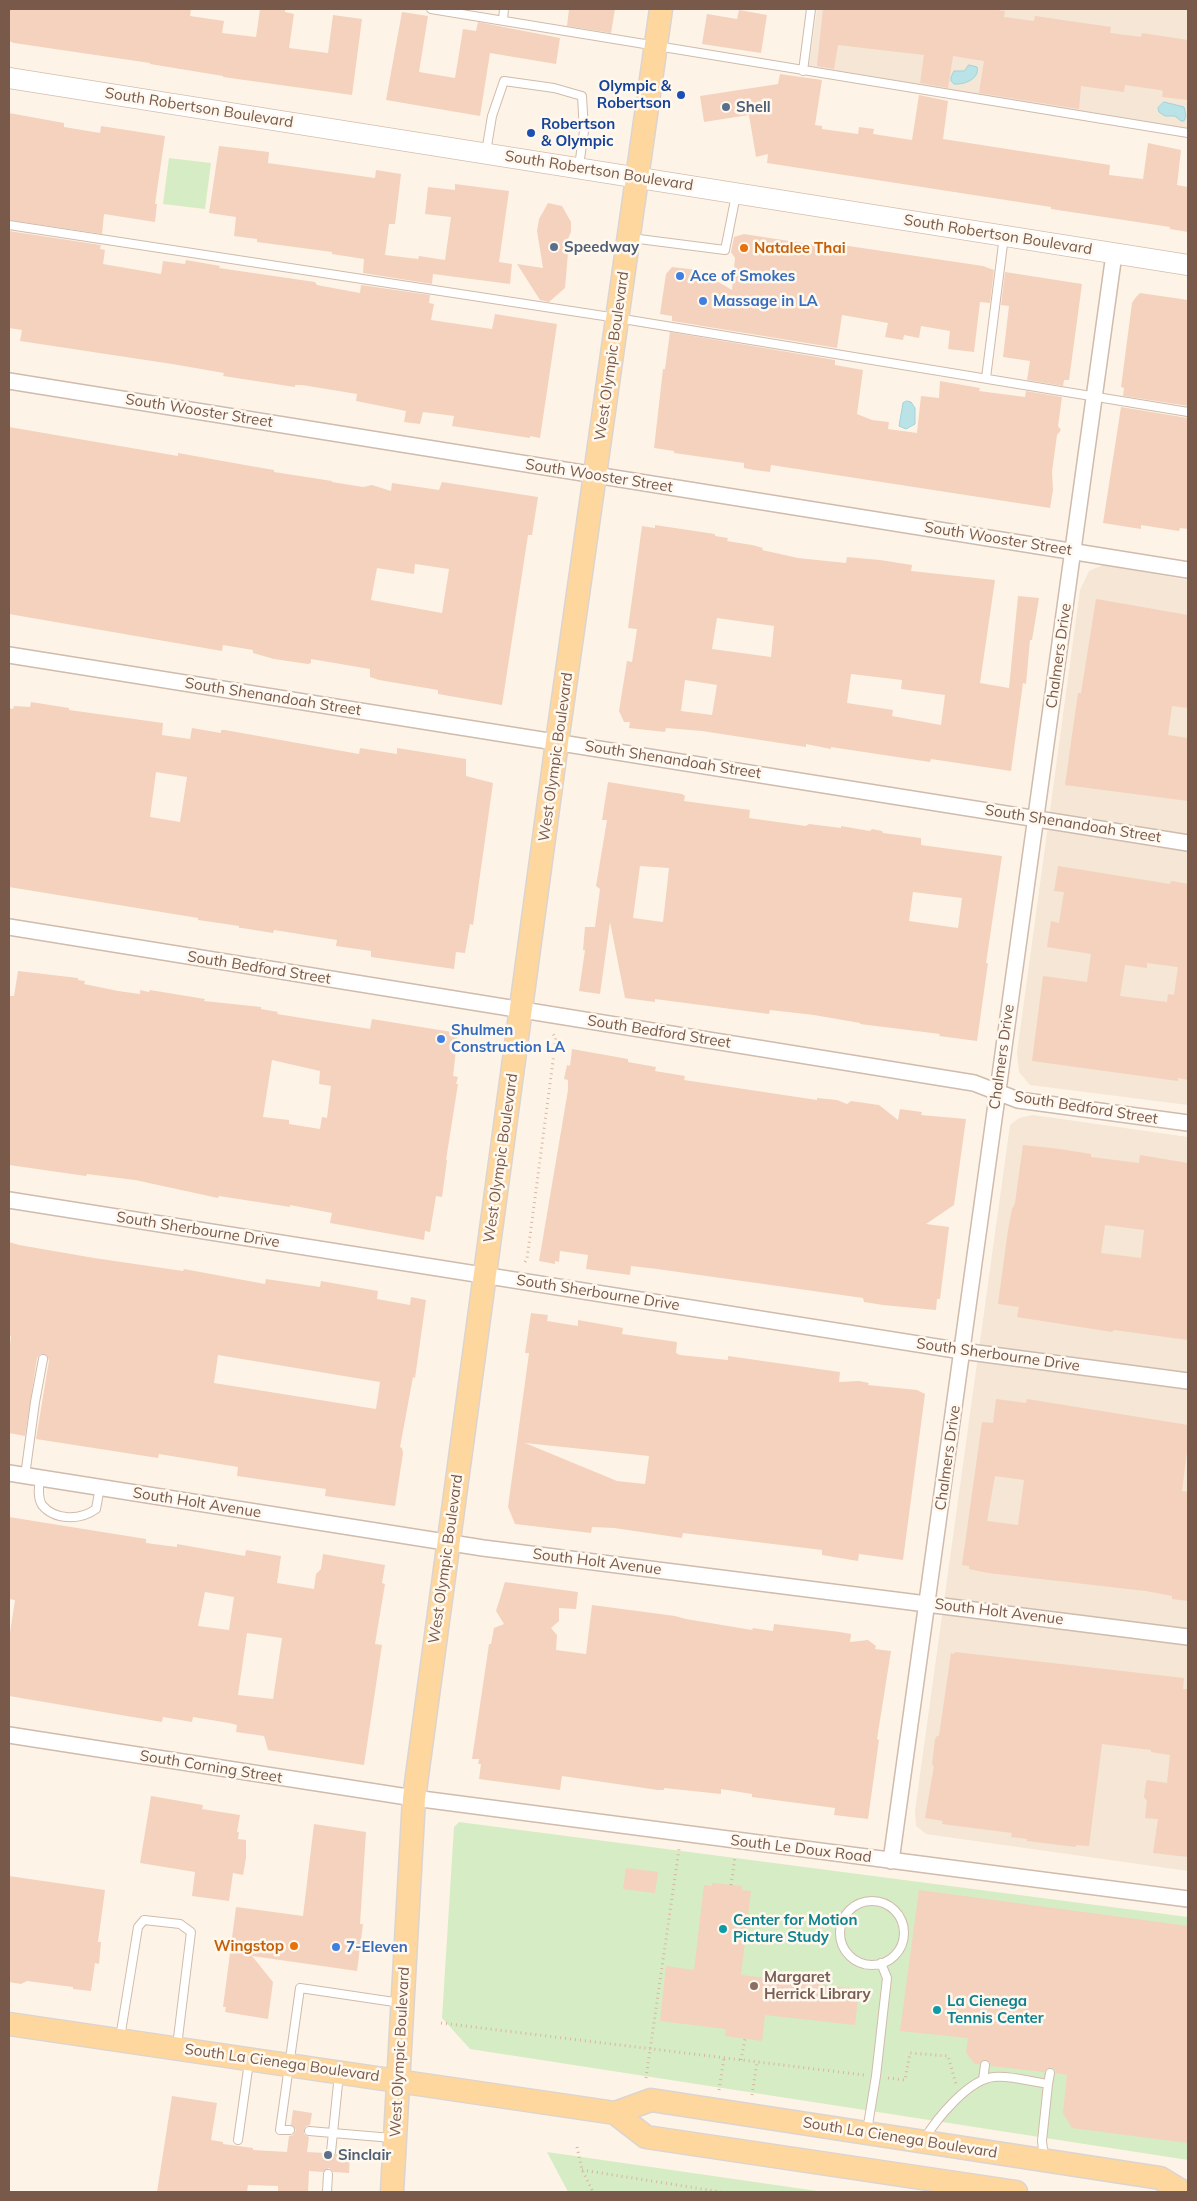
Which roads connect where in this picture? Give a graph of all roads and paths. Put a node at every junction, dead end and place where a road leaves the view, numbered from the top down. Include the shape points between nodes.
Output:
1 (431, 9) edge
2 (504, 9) edge
3 (661, 9) edge
4 (811, 9) edge
5 (502, 20) junction
6 (656, 44) junction
7 (803, 71) junction
8 (9, 78) edge
9 (1188, 133) edge
10 (486, 154) junction
11 (579, 168) junction
12 (637, 177) junction
13 (736, 193) junction
14 (9, 225) edge
15 (1004, 236) junction
16 (628, 238) junction
17 (1114, 254) junction
18 (1188, 265) edge
19 (617, 318) junction
20 (986, 378) junction
21 (9, 381) edge
22 (1094, 398) junction
23 (1188, 412) edge
24 (595, 475) junction
25 (1074, 552) junction
26 (1188, 570) edge
27 (9, 655) edge
28 (558, 742) junction
29 (1036, 818) junction
30 (1188, 843) edge
31 (9, 927) edge
32 (522, 1010) junction
33 (553, 1034) dead end
34 (998, 1093) junction
35 (1188, 1123) edge
36 (9, 1200) edge
37 (525, 1262) dead end
38 (485, 1276) junction
39 (962, 1352) junction
40 (43, 1359) dead end
41 (1188, 1381) edge
42 (9, 1473) edge
43 (32, 1477) junction
44 (100, 1488) junction
45 (448, 1543) junction
46 (927, 1603) junction
47 (1188, 1637) edge
48 (9, 1735) edge
49 (414, 1798) junction
50 (679, 1849) dead end
51 (735, 1856) dead end
52 (891, 1861) junction
53 (731, 1885) dead end
54 (1188, 1899) edge
55 (881, 1963) junction
56 (403, 2004) junction
57 (441, 2023) dead end
58 (9, 2024) edge
59 (745, 2038) dead end
60 (120, 2040) junction
61 (177, 2048) junction
62 (651, 2048) junction
63 (250, 2058) junction
64 (724, 2058) junction
65 (741, 2060) junction
66 (757, 2062) junction
67 (289, 2064) junction
68 (985, 2065) dead end
69 (339, 2071) junction
70 (1050, 2073) dead end
71 (876, 2076) junction
72 (646, 2078) dead end
73 (398, 2079) junction
74 (983, 2080) junction
75 (1048, 2084) junction
76 (719, 2090) dead end
77 (752, 2095) dead end
78 (963, 2095) junction
79 (615, 2113) junction
80 (290, 2130) dead end
81 (309, 2132) dead end
82 (866, 2133) junction
83 (332, 2134) junction
84 (396, 2138) junction
85 (238, 2140) dead end
86 (923, 2142) junction
87 (577, 2147) dead end
88 (331, 2152) dead end
89 (1044, 2160) junction
90 (582, 2170) junction
91 (328, 2174) dead end
92 (396, 2187) edge
93 (327, 2192) edge
94 (593, 2192) edge
95 (721, 2192) edge
96 (1016, 2192) edge
97 (1183, 2192) edge

1 - 5 lane
2 - 5 lane
3 - 6 main road, West Olympic Boulevard
4 - 7 lane
5 - 6 lane
6 - 7 lane
6 - 12 main road, West Olympic Boulevard
7 - 9 lane
8 - 10 main road, South Robertson Boulevard
10 - 11 main road, South Robertson Boulevard
10 - 11 lane via 490,122 504,81 554,88 582,96 584,131
11 - 12 main road, South Robertson Boulevard
12 - 13 main road, South Robertson Boulevard
12 - 16 main road, West Olympic Boulevard
13 - 15 main road, South Robertson Boulevard
13 - 16 lane via 725,250
14 - 19 lane
15 - 17 main road, South Robertson Boulevard
15 - 20 lane
16 - 19 main road, West Olympic Boulevard
17 - 18 main road, South Robertson Boulevard
17 - 22 street, Chalmers Drive
19 - 20 lane
19 - 24 main road, West Olympic Boulevard
20 - 22 lane
21 - 24 street, South Wooster Street
22 - 23 lane
22 - 25 street, Chalmers Drive
24 - 25 street, South Wooster Street
24 - 28 main road, West Olympic Boulevard
25 - 26 street, South Wooster Street
25 - 29 street, Chalmers Drive
27 - 28 street, South Shenandoah Street
28 - 29 street, South Shenandoah Street
28 - 32 main road, West Olympic Boulevard
29 - 30 street, South Shenandoah Street
29 - 34 street, Chalmers Drive
31 - 32 street, South Bedford Street
32 - 34 street, South Bedford Street via 974,1083
32 - 38 main road, West Olympic Boulevard
33 - 37 path via 556,1038 528,1259
34 - 35 street, South Bedford Street via 1018,1100
34 - 39 street, Chalmers Drive
36 - 38 street, South Sherbourne Drive
38 - 39 street, South Sherbourne Drive
38 - 45 main road, West Olympic Boulevard
39 - 41 street, South Sherbourne Drive
39 - 46 street, Chalmers Drive
40 - 43 lane via 35,1402
42 - 43 street, South Holt Avenue
43 - 44 street, South Holt Avenue
43 - 44 lane via 42,1504 52,1512 74,1518 96,1509
44 - 45 street, South Holt Avenue
45 - 46 street, South Holt Avenue
45 - 49 main road, West Olympic Boulevard
46 - 47 street, South Holt Avenue
46 - 52 street, Chalmers Drive
48 - 49 street, South Corning Street
49 - 52 street, South Le Doux Road
49 - 56 main road, West Olympic Boulevard
50 - 62 path
51 - 53 path
52 - 54 street, South Le Doux Road
55 - 55 lane via 895,1955 901,1946 903,1925 899,1916 884,1902 863,1902 854,1906 842,1922 842,1944 856,1960 866,1964
55 - 71 lane via 887,1978
56 - 67 lane via 300,1988
56 - 73 main road, West Olympic Boulevard
57 - 62 path
58 - 60 main road, South La Cienega Boulevard
59 - 65 path
60 - 61 main road, South La Cienega Boulevard
60 - 61 lane via 138,1927 144,1920 180,1924 191,1932
61 - 63 main road, South La Cienega Boulevard
62 - 64 path
62 - 72 path
63 - 67 main road, South La Cienega Boulevard
63 - 85 lane
64 - 65 path
64 - 76 path
65 - 66 path
66 - 71 path
66 - 77 path
67 - 69 main road, South La Cienega Boulevard
67 - 80 lane via 280,2130
68 - 74 lane
69 - 73 main road, South La Cienega Boulevard
69 - 83 lane
70 - 75 lane
71 - 78 path via 905,2080 910,2053 948,2056 957,2089
71 - 82 lane
73 - 79 main road, South La Cienega Boulevard
73 - 84 main road, West Olympic Boulevard
74 - 75 lane via 995,2077
74 - 78 lane via 972,2085
75 - 89 lane via 1042,2141
78 - 86 lane via 934,2123
79 - 82 main road, South La Cienega Boulevard via 651,2100
79 - 96 main road, South La Cienega Boulevard via 646,2137
81 - 83 lane
82 - 86 main road, South La Cienega Boulevard
83 - 84 lane
83 - 88 lane
84 - 92 main road, West Olympic Boulevard
86 - 89 main road, South La Cienega Boulevard
87 - 90 path
89 - 97 main road, South La Cienega Boulevard via 1160,2178
90 - 94 path
90 - 95 path
91 - 93 lane

